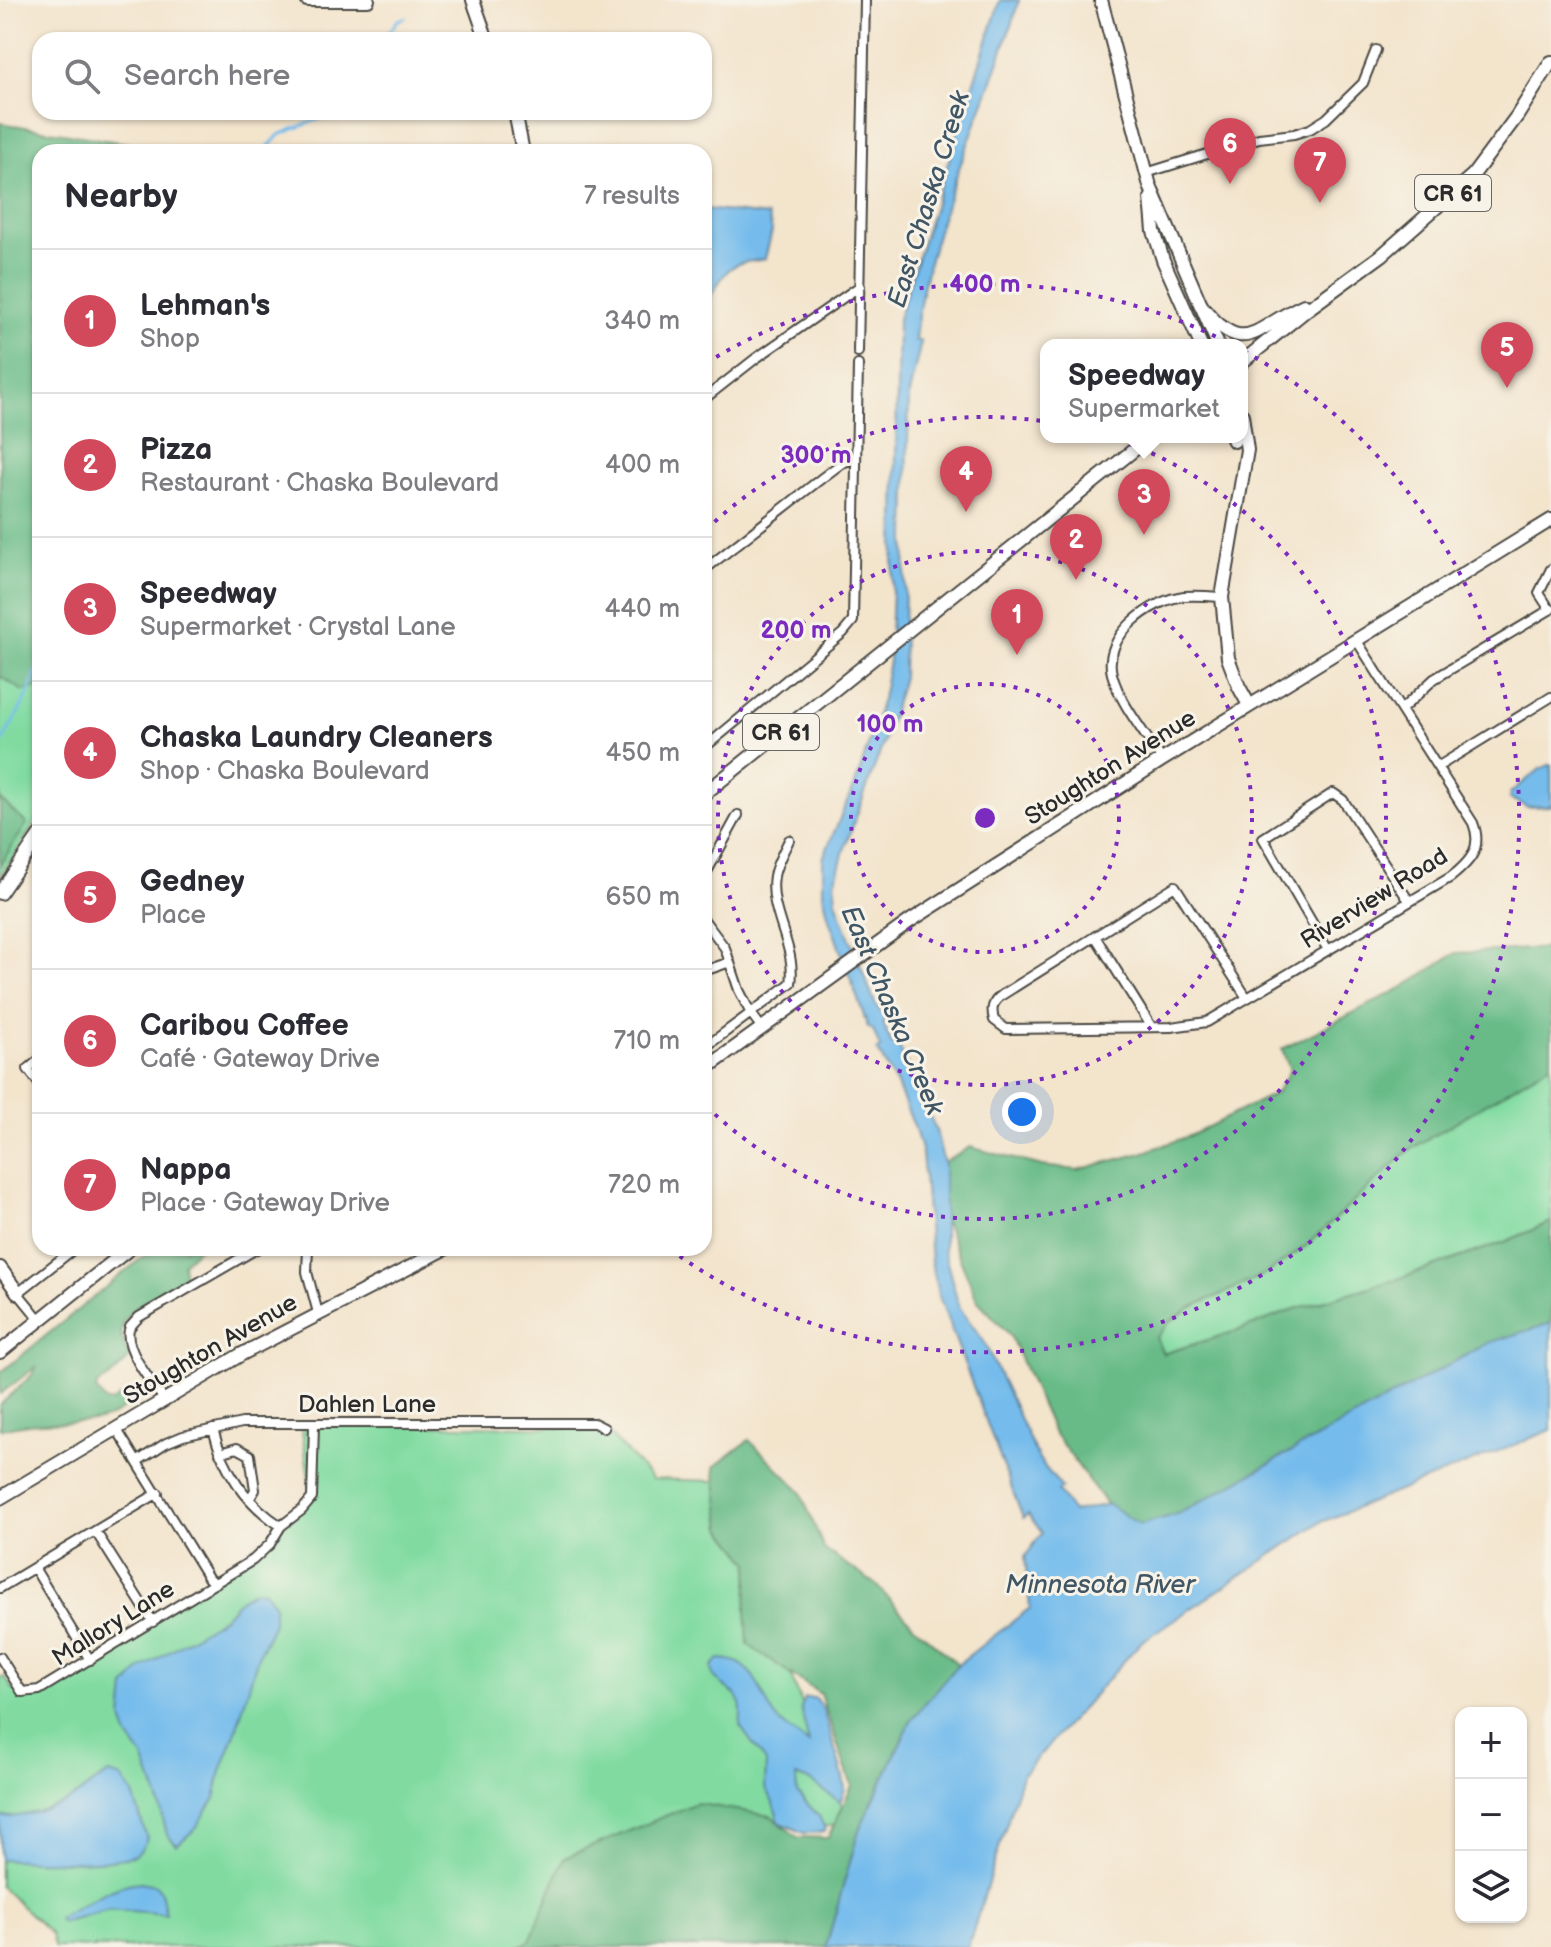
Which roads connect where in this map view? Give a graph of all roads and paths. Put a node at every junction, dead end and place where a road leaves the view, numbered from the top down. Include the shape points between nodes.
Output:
1 (307, 0) edge
2 (368, 0) edge
3 (473, 0) edge
4 (865, 0) edge
5 (1101, 0) edge
6 (484, 32) edge
7 (1376, 50) dead end
8 (1551, 62) edge
9 (517, 120) edge
10 (521, 144) edge
11 (1146, 173) junction
12 (1150, 186) junction
13 (860, 286) junction
14 (1325, 296) junction
15 (1200, 304) junction
16 (1198, 339) edge
17 (1215, 339) edge
18 (858, 352) dead end
19 (1248, 357) edge
20 (858, 365) dead end
21 (712, 393) edge
22 (1143, 443) edge
23 (1235, 443) edge
24 (1246, 443) edge
25 (856, 458) junction
26 (1243, 467) junction
27 (1551, 520) edge
28 (712, 564) edge
29 (1551, 569) edge
30 (1222, 597) junction
31 (1550, 610) edge
32 (1357, 641) junction
33 (1551, 697) edge
34 (1249, 705) junction
35 (1402, 709) junction
36 (712, 741) edge
37 (1162, 760) junction
38 (1439, 766) junction
39 (712, 788) edge
40 (738, 815) dead end
41 (789, 840) dead end
42 (32, 847) edge
43 (712, 862) edge
44 (0, 893) edge
45 (1409, 901) junction
46 (1095, 936) junction
47 (712, 938) edge
48 (1328, 950) junction
49 (730, 962) junction
50 (712, 968) edge
51 (1247, 998) junction
52 (750, 1012) junction
53 (1151, 1026) junction
54 (762, 1028) junction
55 (712, 1042) edge
56 (712, 1064) edge
57 (65, 1256) edge
58 (120, 1256) edge
59 (244, 1256) edge
60 (308, 1256) edge
61 (431, 1256) edge
62 (0, 1268) edge
63 (18, 1293) junction
64 (318, 1313) junction
65 (40, 1320) junction
66 (0, 1352) edge
67 (164, 1399) junction
68 (314, 1424) junction
69 (116, 1428) junction
70 (604, 1428) dead end
71 (213, 1429) junction
72 (220, 1453) junction
73 (138, 1461) junction
74 (158, 1493) junction
75 (0, 1498) edge
76 (250, 1498) junction
77 (281, 1526) junction
78 (96, 1532) junction
79 (35, 1569) junction
80 (216, 1583) junction
81 (0, 1588) edge
82 (153, 1622) junction
83 (0, 1657) edge
84 (90, 1660) junction

1 - 2 street
3 - 6 street
4 - 13 street
5 - 11 street
7 - 11 street via 1363,83 1310,129 1259,138
8 - 14 street, CR 61 via 1473,175 1382,255
9 - 10 street
11 - 12 street
12 - 15 street
12 - 16 street via 1154,231
13 - 18 street
13 - 21 street
14 - 15 street via 1245,335 1221,329
14 - 19 street, CR 61
15 - 17 street
20 - 25 street
22 - 39 street, CR 61
23 - 26 street
24 - 26 street
25 - 28 street via 842,463
25 - 36 street via 853,621
26 - 30 street
27 - 32 street, Stoughton Avenue
29 - 31 street via 1539,593
30 - 34 street via 1228,658
30 - 37 street via 1166,601 1125,627 1115,642 1112,674
31 - 35 street via 1434,679
32 - 34 street, Stoughton Avenue
32 - 35 street, Riverview Road
33 - 38 street
34 - 37 street, Stoughton Avenue
35 - 38 street, Riverview Road
37 - 54 street, Stoughton Avenue via 875,944
38 - 45 street, Riverview Road via 1473,823 1476,848 1459,871
40 - 43 street
41 - 52 street via 774,884 791,958 791,983
42 - 44 street
45 - 48 street, Riverview Road
45 - 48 street via 1343,800 1333,793 1263,838
46 - 51 street via 1175,886
46 - 53 street
46 - 53 street, Riverview Road via 994,1001 994,1020 1006,1029
47 - 49 street via 725,948
48 - 51 street, Riverview Road
49 - 50 street
49 - 52 street
51 - 53 street, Riverview Road via 1207,1022
52 - 54 street
52 - 55 street
54 - 56 street, Stoughton Avenue
57 - 63 street
58 - 65 street
59 - 67 street via 130,1327 128,1337 141,1369
60 - 64 street
61 - 64 street, Stoughton Avenue
62 - 63 street
63 - 65 street
64 - 67 street, Stoughton Avenue
65 - 66 street
67 - 69 street, Stoughton Avenue
68 - 70 street, Dahlen Lane via 594,1423
68 - 71 street, Dahlen Lane via 242,1423
68 - 77 street, Mallory Lane via 312,1498
69 - 73 street
69 - 75 street, Stoughton Avenue
71 - 72 street
71 - 73 street, Dahlen Lane via 178,1438
72 - 76 street
72 - 76 street via 237,1448 250,1455 255,1490
73 - 74 street
74 - 78 street
74 - 80 street
76 - 77 street
77 - 80 street, Mallory Lane via 253,1560
78 - 79 street
78 - 82 street
79 - 81 street
79 - 84 street
80 - 82 street, Mallory Lane
82 - 84 street, Mallory Lane
83 - 84 street, Mallory Lane via 22,1692 30,1693

